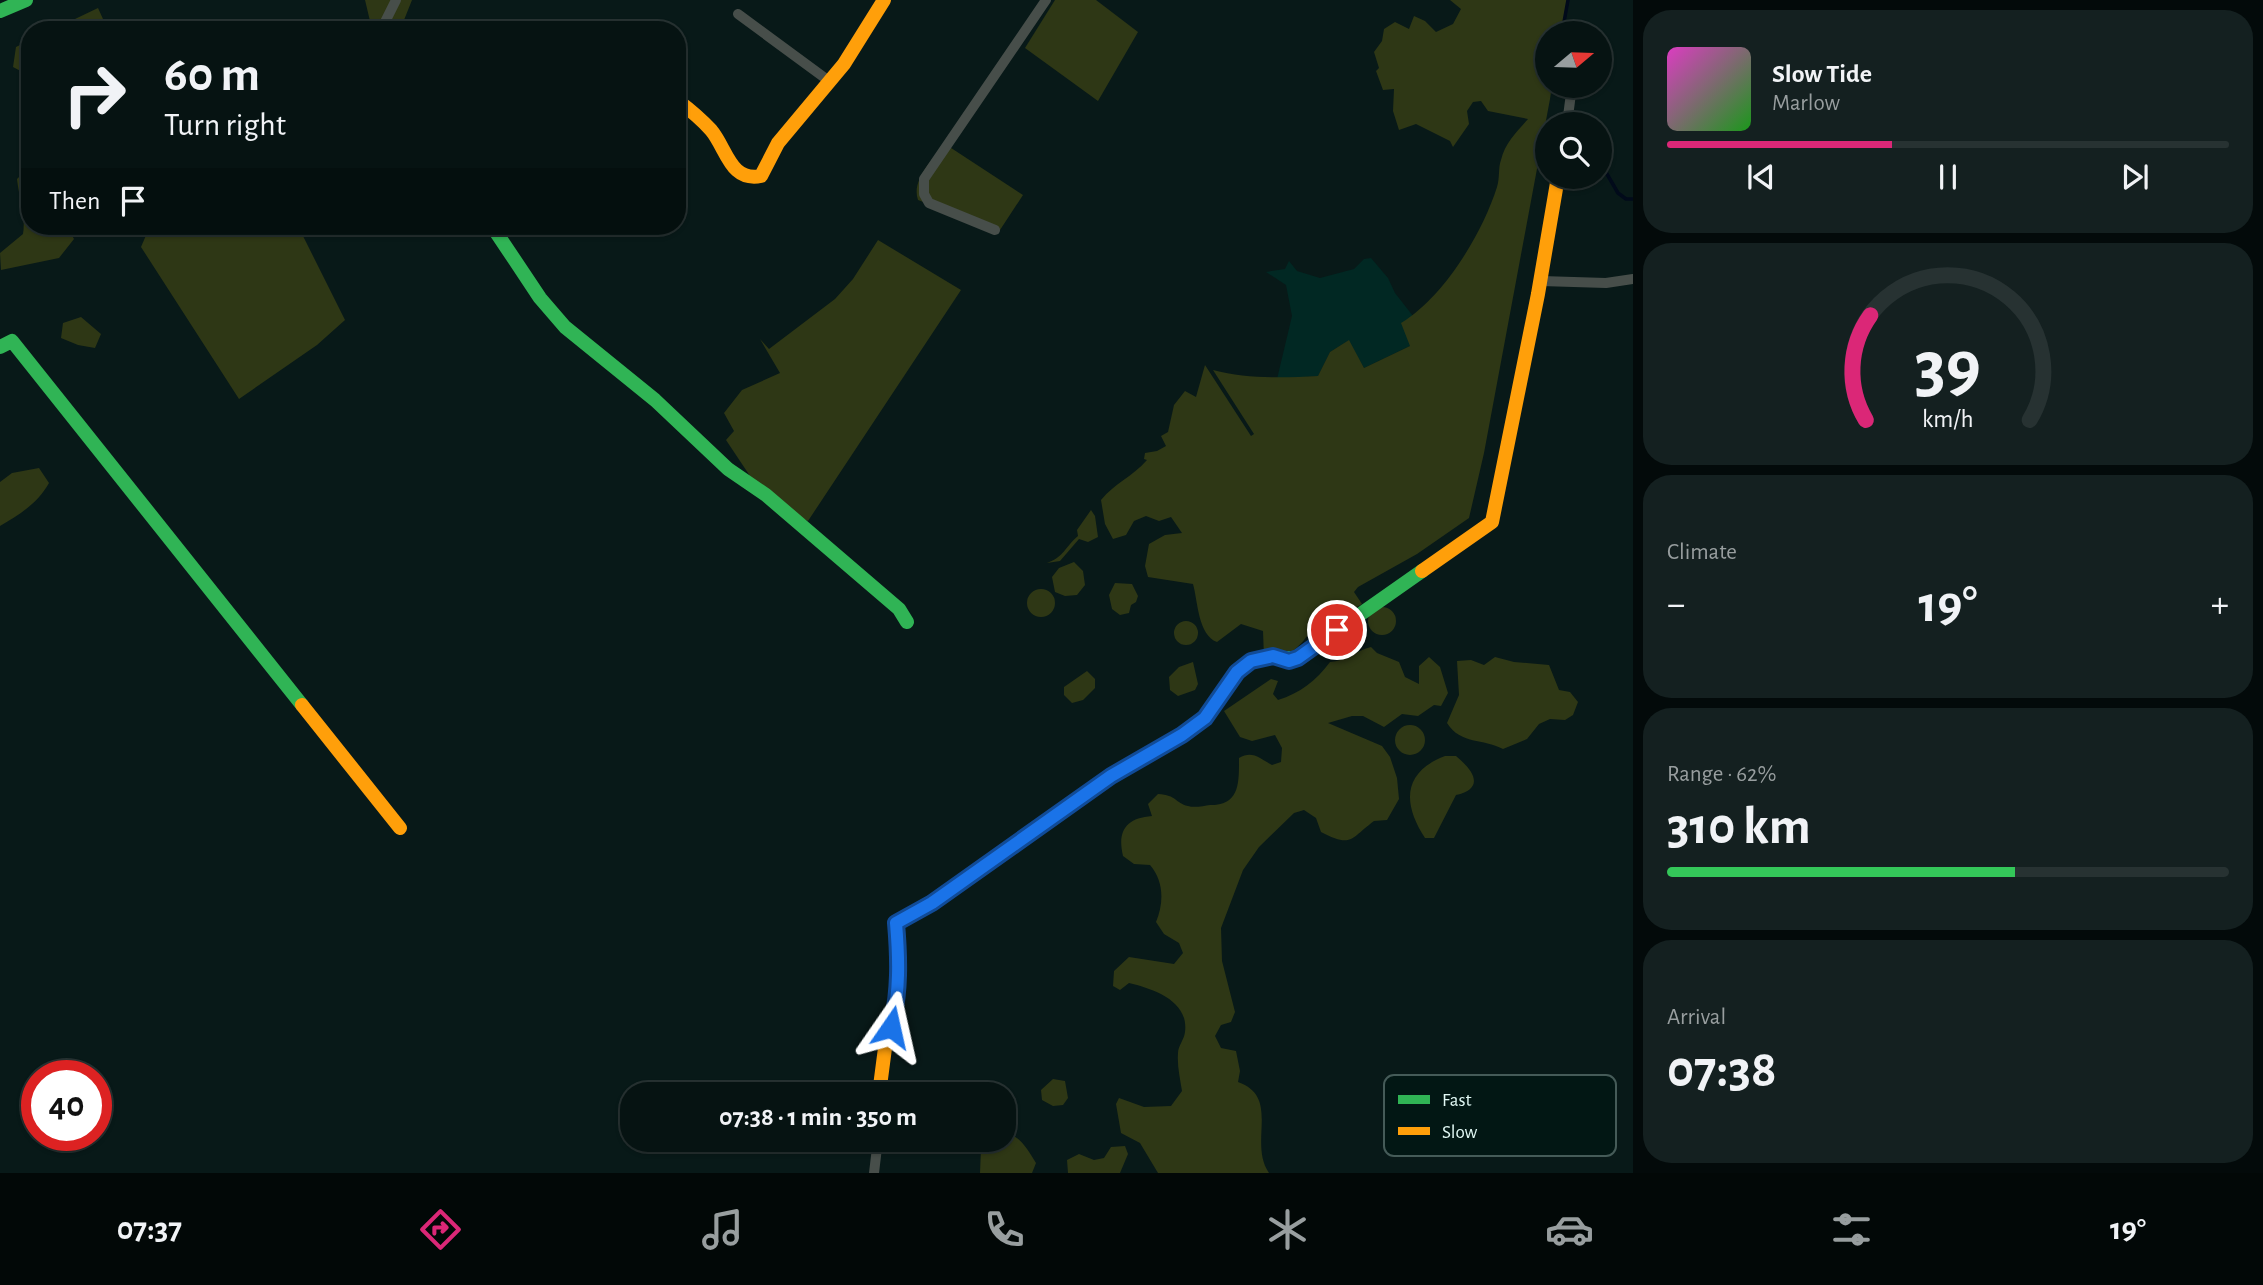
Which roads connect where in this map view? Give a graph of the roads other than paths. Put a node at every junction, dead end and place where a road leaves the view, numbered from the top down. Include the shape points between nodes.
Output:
1 (26, 0) edge
2 (396, 0) edge
3 (884, 0) edge
4 (1046, 0) edge
5 (0, 11) edge
6 (738, 14) dead end
7 (386, 21) edge
8 (828, 81) junction
9 (686, 109) edge
10 (1556, 189) edge
11 (995, 230) dead end
12 (498, 235) edge
13 (1633, 279) edge
14 (1541, 281) junction
15 (0, 347) edge
16 (907, 622) dead end
17 (400, 828) dead end
18 (881, 1082) edge
19 (876, 1152) edge
20 (874, 1173) edge

1 - 5 street
2 - 7 street
3 - 8 street
4 - 11 street via 924,179 929,203
6 - 8 street
8 - 9 street via 778,143 761,176 752,179 734,170 716,137
10 - 14 street
12 - 16 street via 565,327 899,609
13 - 14 street
14 - 18 street via 1492,522 1298,658 1289,661 1273,656 1251,661 1198,723 1111,776 932,903 896,923 897,1007
15 - 17 street via 12,341
19 - 20 street

